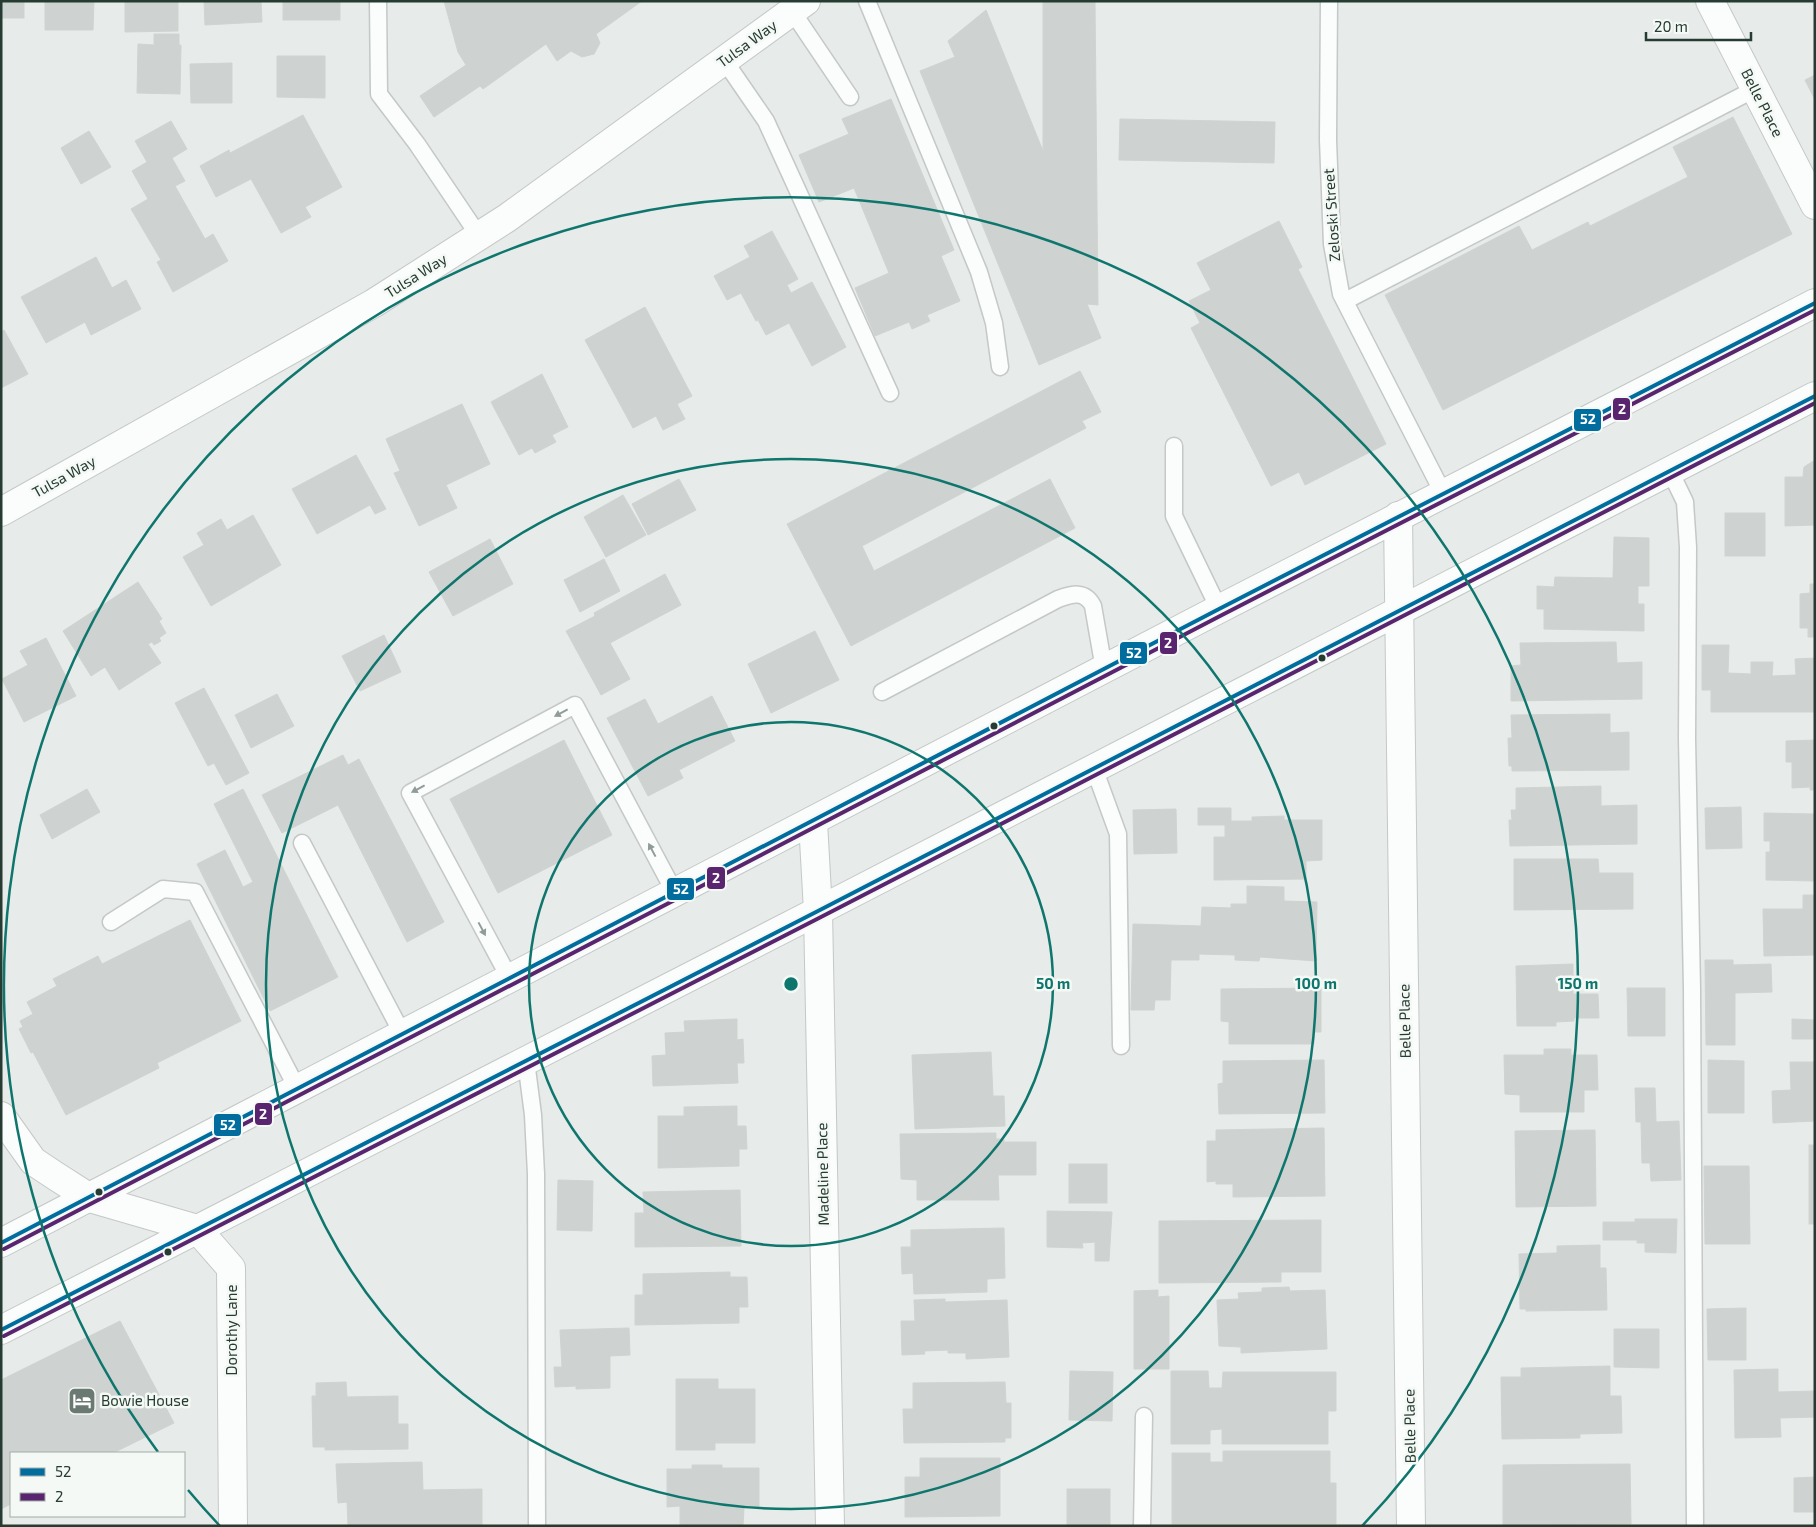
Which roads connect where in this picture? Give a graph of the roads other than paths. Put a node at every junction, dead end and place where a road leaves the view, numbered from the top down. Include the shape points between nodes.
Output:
1 (378, 1) edge
2 (867, 1) edge
3 (1329, 1) edge
4 (1710, 1) edge
5 (799, 6) edge
6 (724, 60) junction
7 (1755, 89) junction
8 (850, 97) dead end
9 (1815, 205) edge
10 (479, 236) junction
11 (1345, 301) junction
12 (1815, 303) edge
13 (1000, 367) dead end
14 (890, 393) dead end
15 (1815, 396) edge
16 (1174, 446) dead end
17 (1670, 471) junction
18 (1443, 493) junction
19 (1, 512) edge
20 (1398, 516) junction
21 (1219, 609) junction
22 (1399, 610) junction
23 (1104, 669) junction
24 (882, 692) dead end
25 (1094, 768) junction
26 (813, 822) junction
27 (302, 843) dead end
28 (675, 893) junction
29 (818, 911) junction
30 (111, 922) dead end
31 (510, 979) junction
32 (403, 1035) junction
33 (1121, 1046) dead end
34 (526, 1061) junction
35 (298, 1090) junction
36 (1, 1116) edge
37 (90, 1198) junction
38 (198, 1229) junction
39 (1, 1243) edge
40 (1, 1330) edge
41 (1144, 1416) dead end
42 (233, 1526) edge
43 (537, 1526) edge
44 (830, 1526) edge
45 (1142, 1526) edge
46 (1411, 1526) edge
47 (1695, 1526) edge

1 - 10 lane via 379,94
2 - 13 lane via 980,272 994,324
3 - 11 lane, Zeloski Street via 1328,140 1332,244 1340,294
4 - 7 main road, Belle Place
5 - 6 main road, Tulsa Way
5 - 8 lane
6 - 10 main road, Tulsa Way
6 - 14 lane via 766,121
7 - 9 main road, Belle Place
7 - 11 lane
10 - 19 main road, Tulsa Way via 374,303
11 - 18 lane, Zeloski Street
12 - 18 main road
15 - 17 main road
16 - 21 lane via 1174,516
17 - 22 main road
17 - 47 lane via 1685,502 1688,547
18 - 20 main road
20 - 21 main road
20 - 22 main road, Belle Place
21 - 23 main road
22 - 25 main road
22 - 46 main road, Belle Place
23 - 24 lane via 1090,600 1082,594 1073,594
23 - 26 main road
25 - 29 main road
25 - 33 lane via 1118,834
26 - 28 main road
26 - 29 main road, Madeline Place
27 - 32 lane
28 - 31 main road
28 -> 31 lane via 575,705 410,793
29 - 34 main road
29 - 44 main road, Madeline Place
30 - 35 lane via 163,889 194,892
31 - 32 main road
32 - 35 main road
34 - 38 main road
34 - 43 lane via 536,1174
35 - 37 main road
36 - 37 main road via 33,1161
37 - 38 main road
37 - 39 main road
38 - 40 main road
38 - 42 main road, Dorothy Lane via 231,1268
41 - 45 lane

